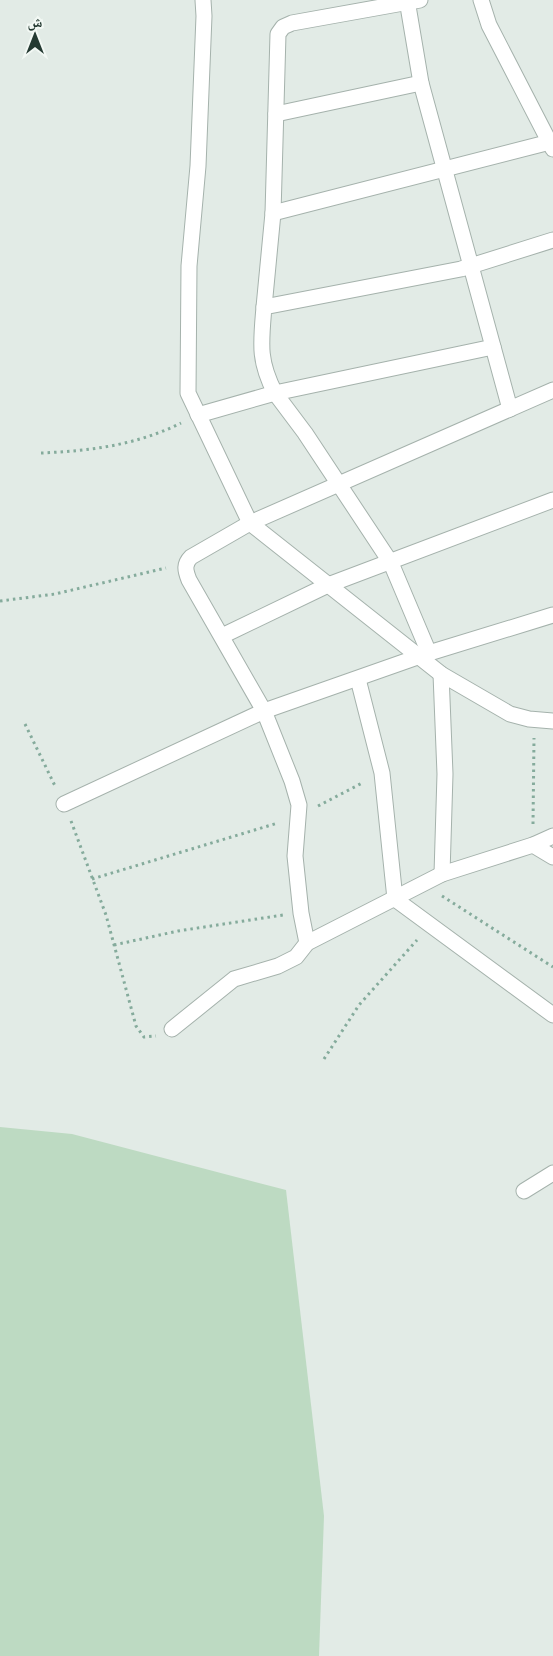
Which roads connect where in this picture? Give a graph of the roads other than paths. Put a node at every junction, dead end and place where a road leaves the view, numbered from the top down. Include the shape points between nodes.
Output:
1 (203, 0) edge
2 (481, 0) edge
3 (411, 1) edge
4 (421, 83) junction
5 (276, 114) junction
6 (551, 146) edge
7 (444, 168) junction
8 (273, 213) junction
9 (553, 240) edge
10 (471, 267) junction
11 (264, 307) junction
12 (493, 347) junction
13 (553, 390) edge
14 (276, 393) junction
15 (510, 409) junction
16 (198, 415) junction
17 (340, 484) junction
18 (553, 500) edge
19 (250, 523) junction
20 (391, 562) junction
21 (328, 585) junction
22 (553, 615) edge
23 (222, 636) junction
24 (424, 655) junction
25 (441, 674) junction
26 (358, 680) junction
27 (264, 711) junction
28 (553, 721) edge
29 (64, 804) road end
30 (553, 836) edge
31 (533, 845) junction
32 (553, 858) edge
33 (442, 874) junction
34 (395, 899) junction
35 (308, 943) junction
36 (553, 1015) edge
37 (172, 1029) road end
38 (553, 1173) edge
39 (524, 1191) dead end

1 - 16 street via 198,166 189,266 187,341 188,393
2 - 6 street via 489,25
3 - 4 street
3 - 5 street via 292,23 283,28 278,34 277,46
4 - 5 street
4 - 7 street
5 - 8 street
6 - 7 street
7 - 8 street
7 - 10 street
8 - 11 street
9 - 10 street
10 - 11 street
10 - 12 street
11 - 14 street via 261,356
12 - 14 street
12 - 15 street
13 - 15 street
14 - 16 street
14 - 17 street
15 - 17 street
16 - 19 street
17 - 19 street
17 - 20 street
18 - 20 street
19 - 21 street
19 - 23 street via 186,562 188,580
20 - 21 street
20 - 24 street
21 - 23 street
21 - 24 street
22 - 24 street
23 - 27 street
24 - 25 street
24 - 26 street
25 - 28 street via 510,714
25 - 33 street via 445,774
26 - 27 street
26 - 34 street via 382,773
27 - 29 street
27 - 35 street via 299,805 296,856 301,913
30 - 31 street
31 - 32 street
31 - 33 street
33 - 34 street
34 - 35 street
34 - 36 street
35 - 37 street via 296,957 234,979
38 - 39 street

